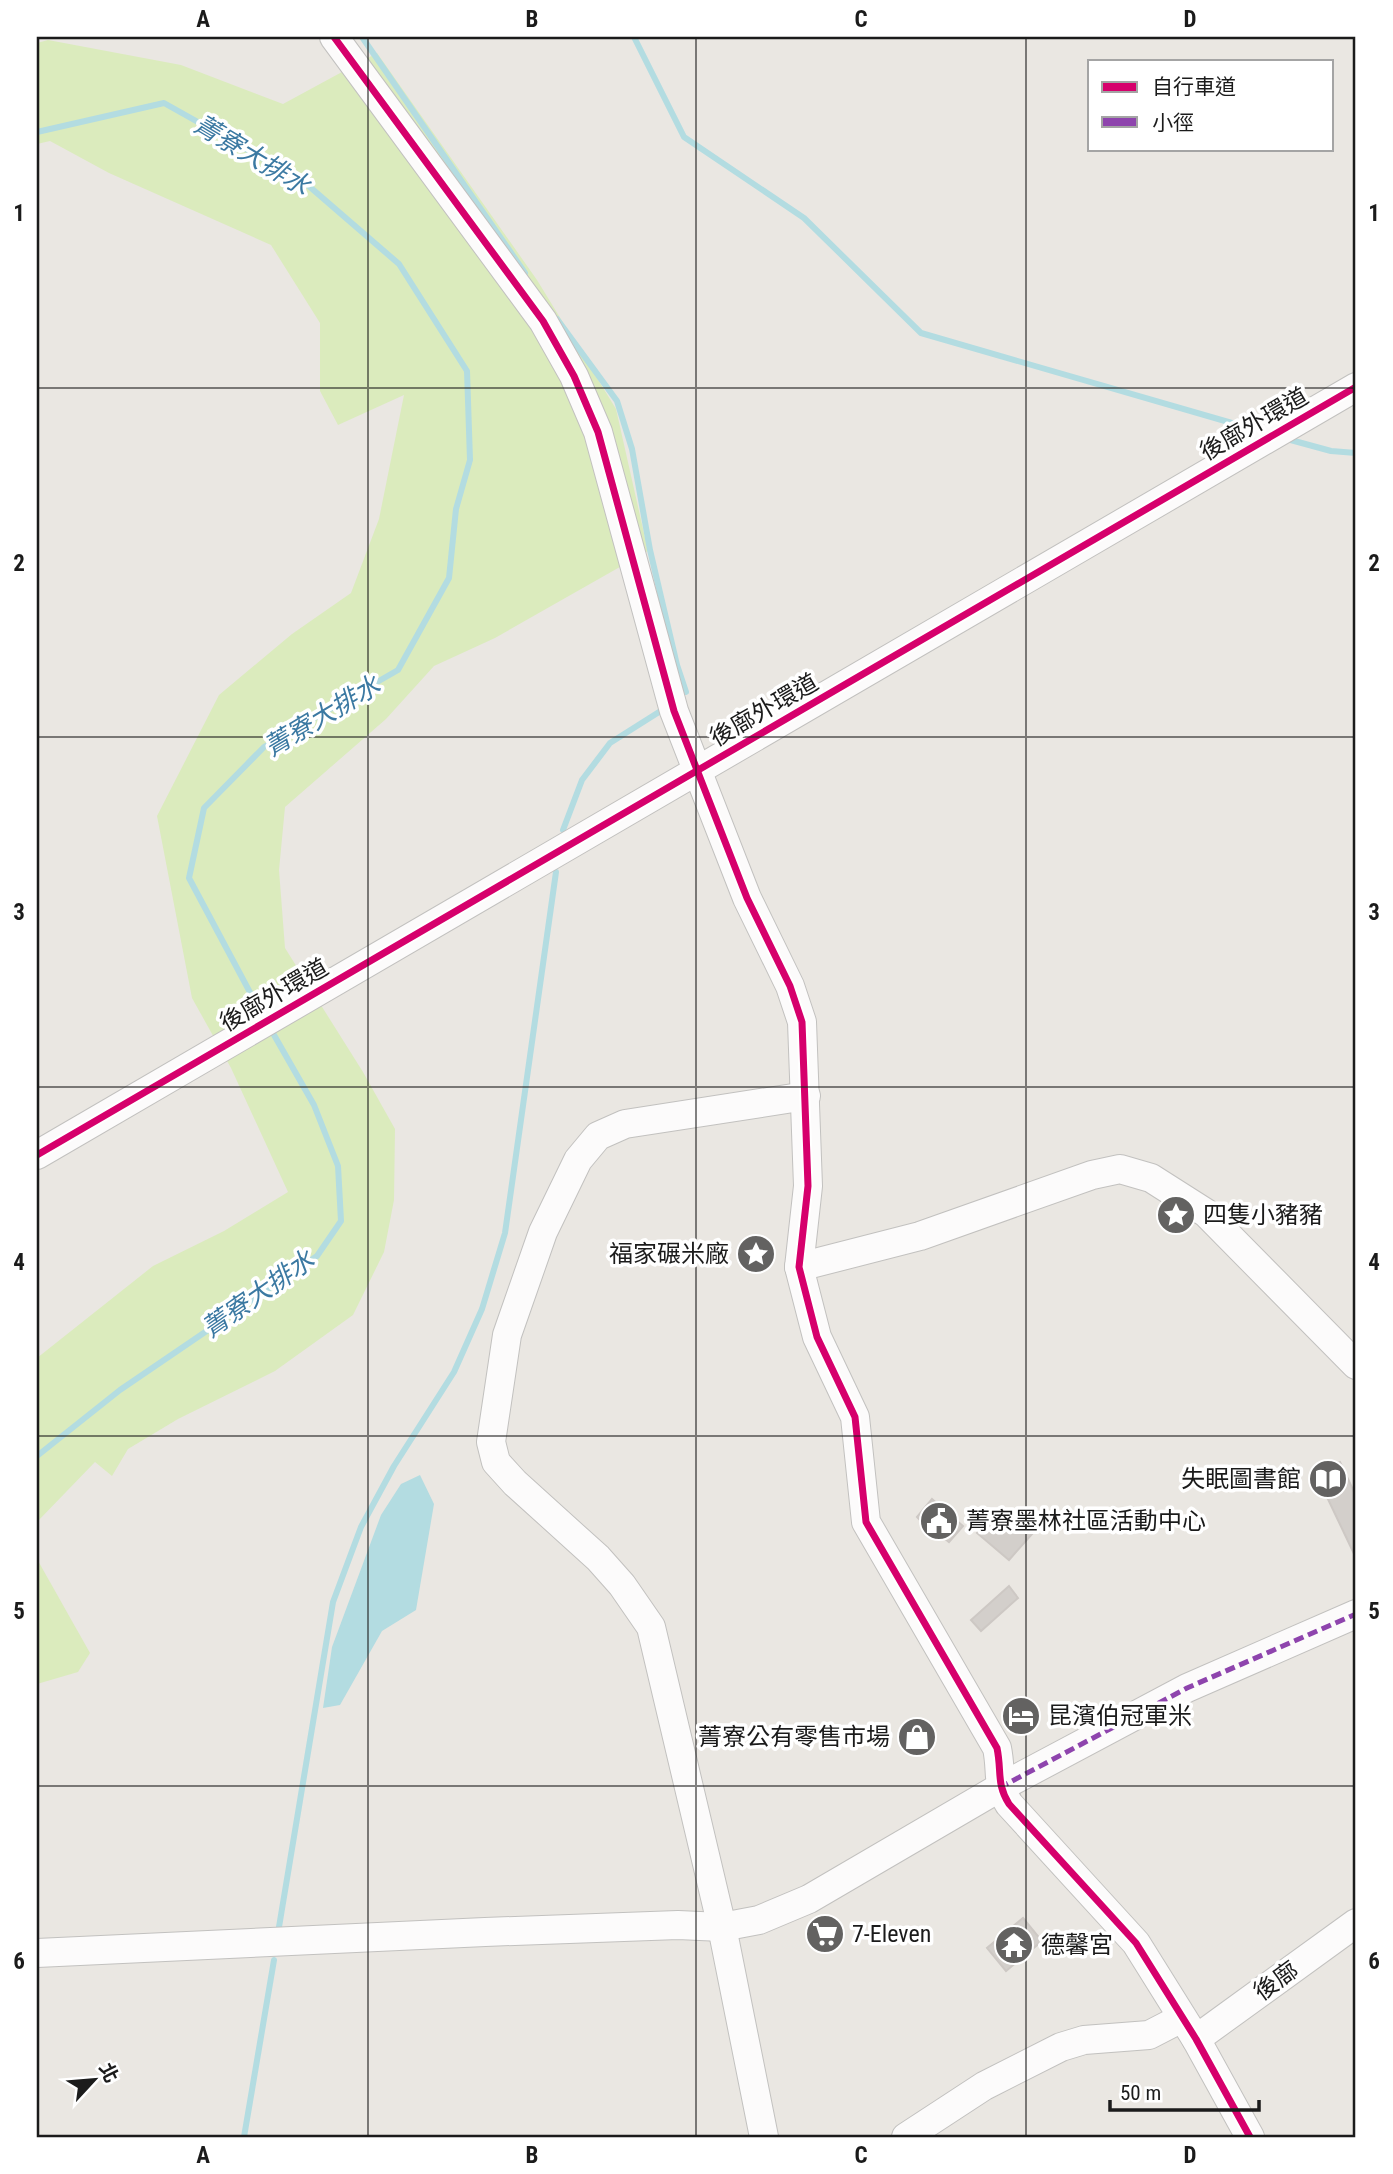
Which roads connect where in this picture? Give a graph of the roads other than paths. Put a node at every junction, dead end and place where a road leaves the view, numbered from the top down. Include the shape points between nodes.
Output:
1 (334, 37) edge
2 (1356, 387) edge
3 (696, 772) junction
4 (806, 1096) junction
5 (37, 1155) edge
6 (799, 1267) junction
7 (1356, 1365) edge
8 (1356, 1614) edge
9 (999, 1788) junction
10 (1356, 1923) edge
11 (722, 1927) junction
12 (37, 1953) edge
13 (1189, 2028) junction
14 (764, 2137) edge
15 (906, 2137) edge
16 (1251, 2137) edge

1 - 3 street via 543,321 574,376 598,432 674,711
2 - 3 street, 後廍外環道
3 - 4 street via 747,898 790,986 802,1022
3 - 5 street, 後廍外環道
4 - 6 street via 808,1186
4 - 11 street via 625,1124 598,1136 579,1160 543,1232 507,1335 491,1442 496,1462 598,1558 651,1627
6 - 7 street via 920,1236 1120,1169 1152,1178 1206,1213
6 - 9 street via 817,1337 855,1417 866,1522 997,1748
8 - 9 street via 1187,1688
9 - 11 street via 809,1899 759,1920
9 - 13 street via 1136,1943
10 - 13 street, 後廍
11 - 12 street via 485,1932
11 - 14 street
13 - 15 street, 後廍 via 1084,2040 1061,2047 984,2086
13 - 16 street

